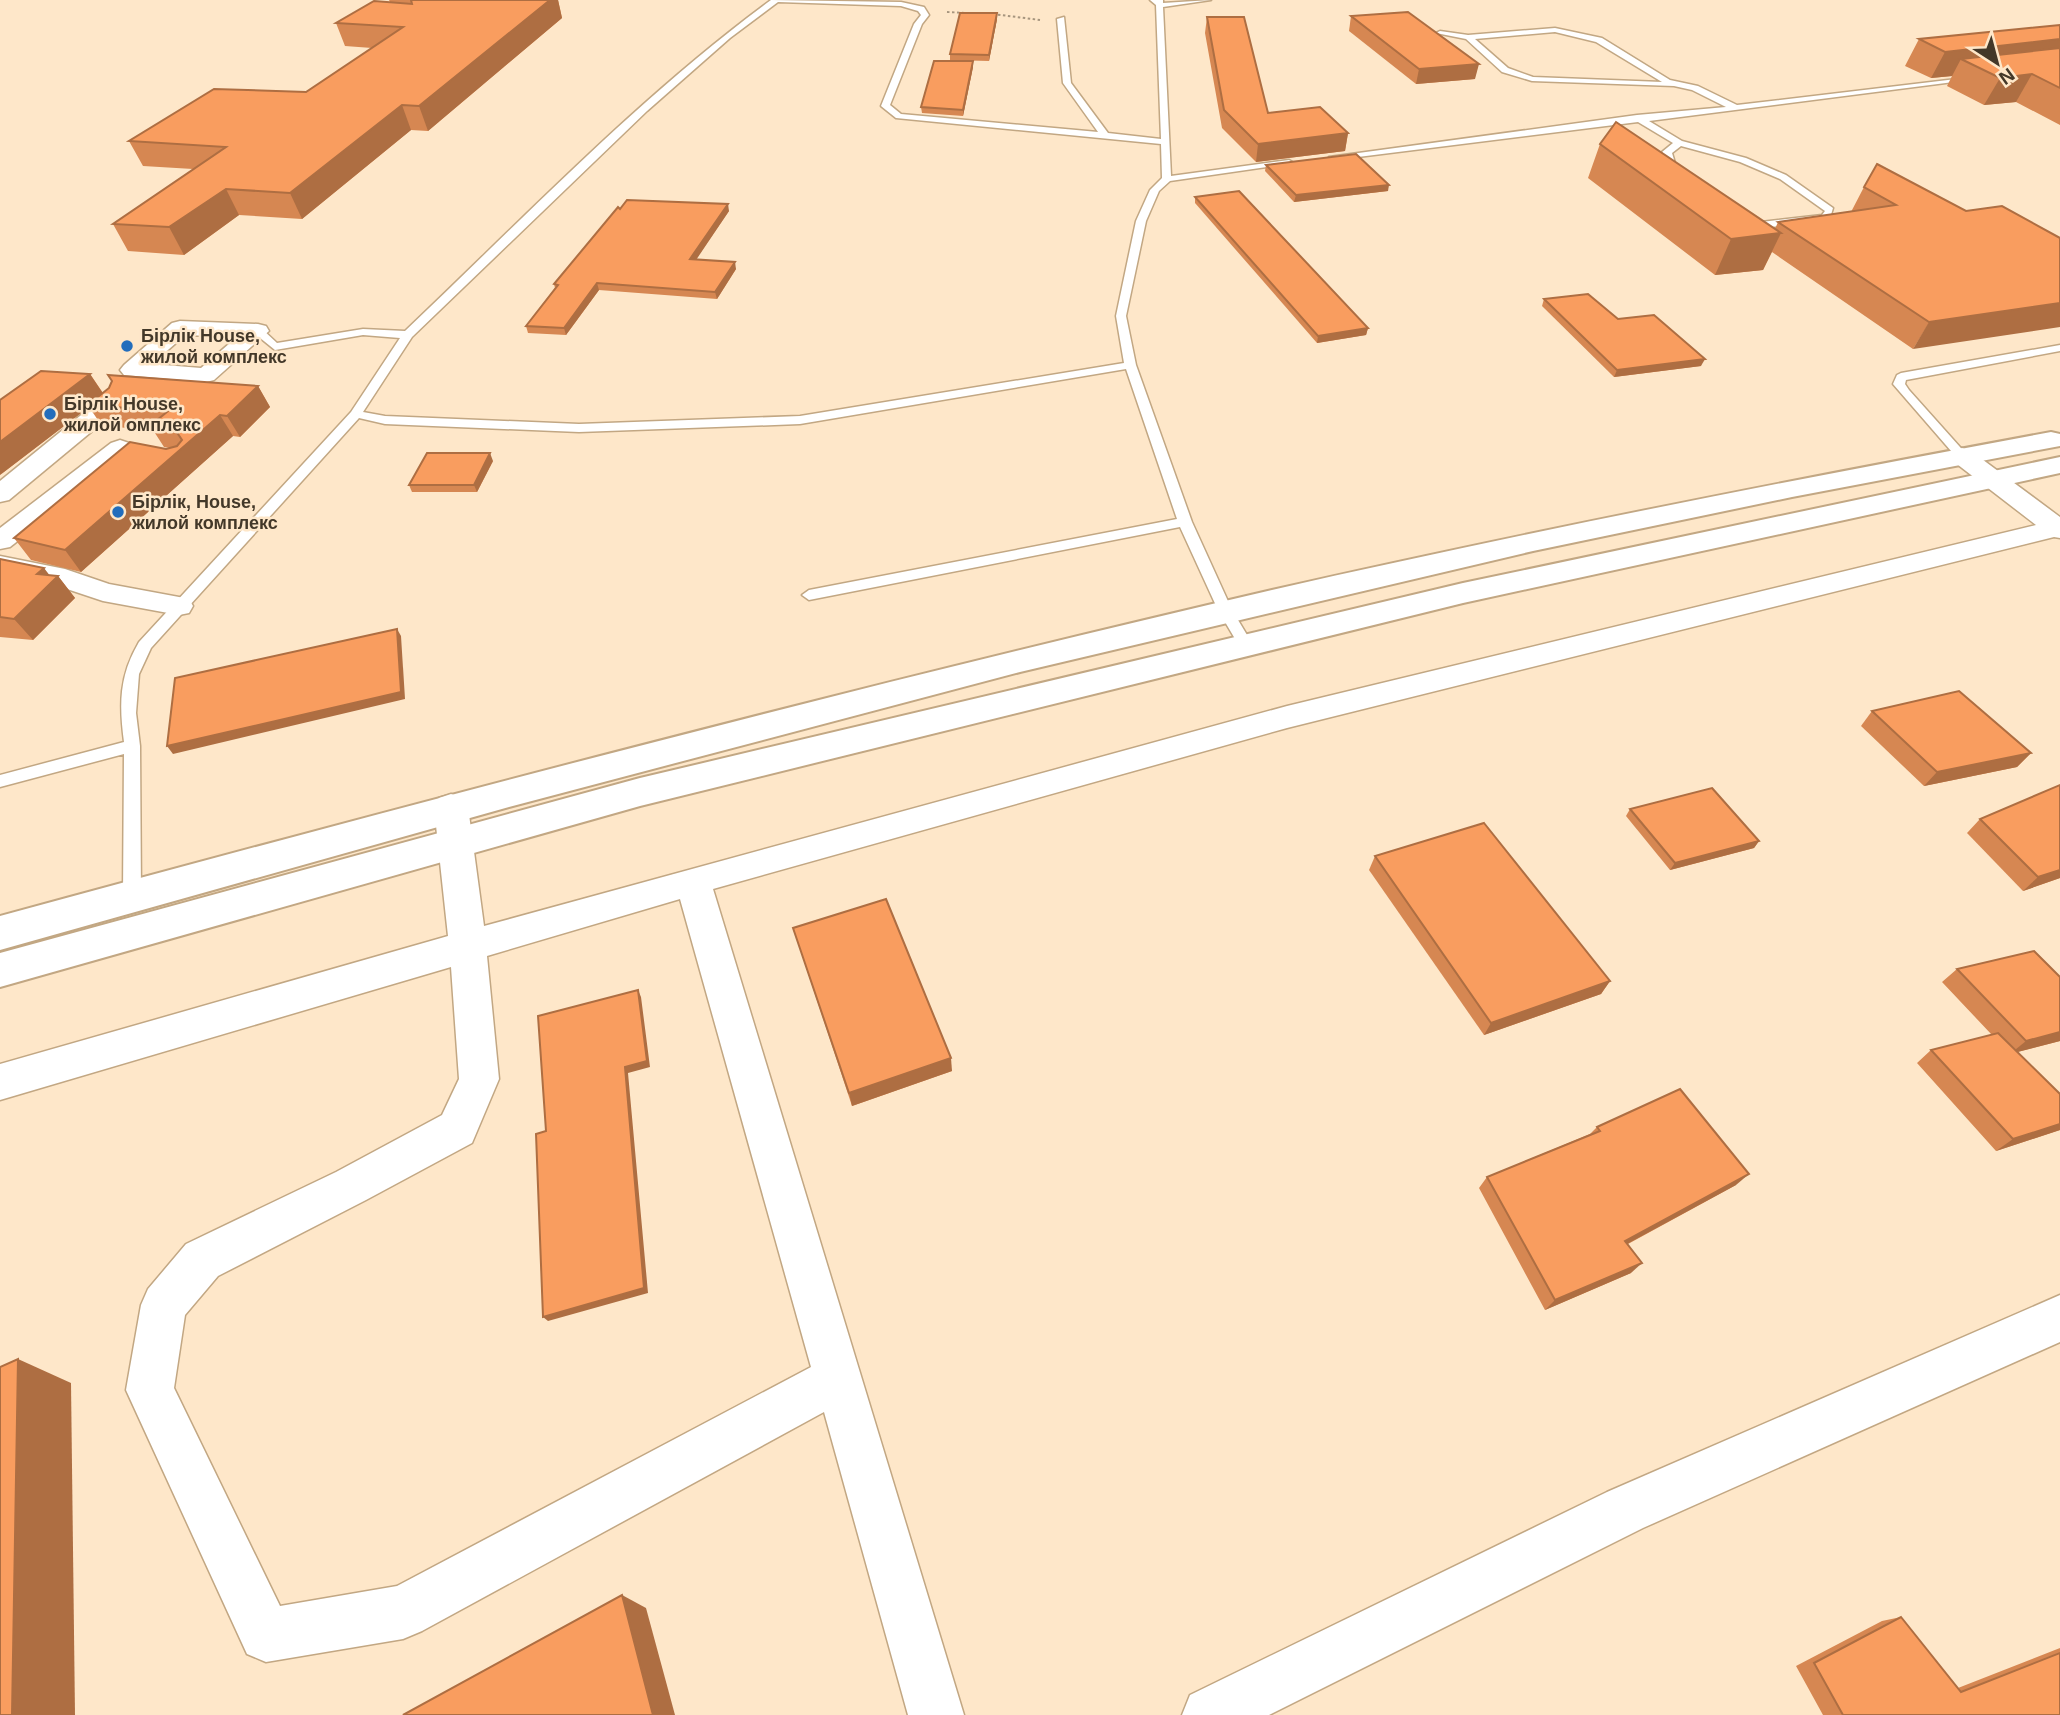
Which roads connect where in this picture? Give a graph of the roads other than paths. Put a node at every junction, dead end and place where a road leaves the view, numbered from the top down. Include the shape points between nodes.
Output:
1 (776, 0) edge
2 (1207, 0) edge
3 (1158, 2) edge
4 (1061, 21) road end
5 (1440, 33) edge
6 (1468, 37) junction
7 (1981, 78) edge
8 (1674, 85) junction
9 (1734, 107) junction
10 (1637, 118) junction
11 (1105, 135) junction
12 (1165, 142) junction
13 (1679, 143) junction
14 (1319, 159) edge
15 (1306, 161) edge
16 (1167, 179) junction
17 (1684, 181) edge
18 (1736, 221) edge
19 (258, 331) dead end
20 (408, 334) junction
21 (2060, 348) edge
22 (1130, 365) junction
23 (111, 403) edge
24 (356, 414) junction
25 (2060, 439) edge
26 (51, 453) junction
27 (1962, 456) junction
28 (2060, 465) edge
29 (1992, 478) junction
30 (0, 494) edge
31 (1185, 522) junction
32 (2059, 528) edge
33 (0, 541) edge
34 (0, 565) edge
35 (808, 595) dead end
36 (179, 606) junction
37 (1225, 610) junction
38 (1246, 645) junction
39 (132, 746) junction
40 (0, 781) edge
41 (453, 825) junction
42 (693, 881) junction
43 (132, 896) junction
44 (0, 933) edge
45 (468, 947) junction
46 (0, 970) edge
47 (0, 1082) edge
48 (2060, 1318) edge
49 (837, 1379) junction
50 (936, 1715) edge
51 (1210, 1715) edge

1 - 11 lane via 901,4 921,9 925,15 885,106 899,116
1 - 20 lane via 644,108
2 - 3 lane
3 - 12 lane
4 - 11 lane via 1066,83
5 - 6 lane
6 - 8 lane via 1555,30 1584,35
6 - 8 lane via 1505,70 1532,79
7 - 9 lane
8 - 9 lane via 1695,88
9 - 10 lane
10 - 13 lane
10 - 14 lane
11 - 12 lane
12 - 16 lane
13 - 17 lane via 1667,152 1674,174
13 - 18 lane via 1744,160 1783,177 1830,210 1825,218 1761,225
15 - 16 lane
16 - 22 lane via 1155,190 1141,221 1121,316
19 - 20 lane via 275,347 363,332
20 - 24 lane
21 - 27 lane via 1900,377 1904,392
22 - 24 lane via 800,420 579,428 385,420
22 - 31 lane
23 - 26 street
24 - 36 lane
25 - 27 main road
26 - 30 street
26 - 33 street via 132,451
27 - 29 street
27 - 37 main road via 1441,561
28 - 29 main road
29 - 32 street
29 - 38 main road
31 - 35 lane
31 - 37 lane
32 - 42 street via 1287,717
34 - 36 street via 65,578 103,593
36 - 39 lane via 144,646 131,674 128,713
37 - 38 lane
37 - 41 main road
38 - 41 main road via 640,792
39 - 40 lane
39 - 43 lane
41 - 43 main road
41 - 45 street
41 - 46 main road
42 - 45 street
42 - 49 street
43 - 44 main road
45 - 47 street
45 - 49 street via 479,1079 457,1129 202,1261 164,1305 150,1390 266,1635 403,1612
48 - 51 street via 1625,1510
49 - 50 street

